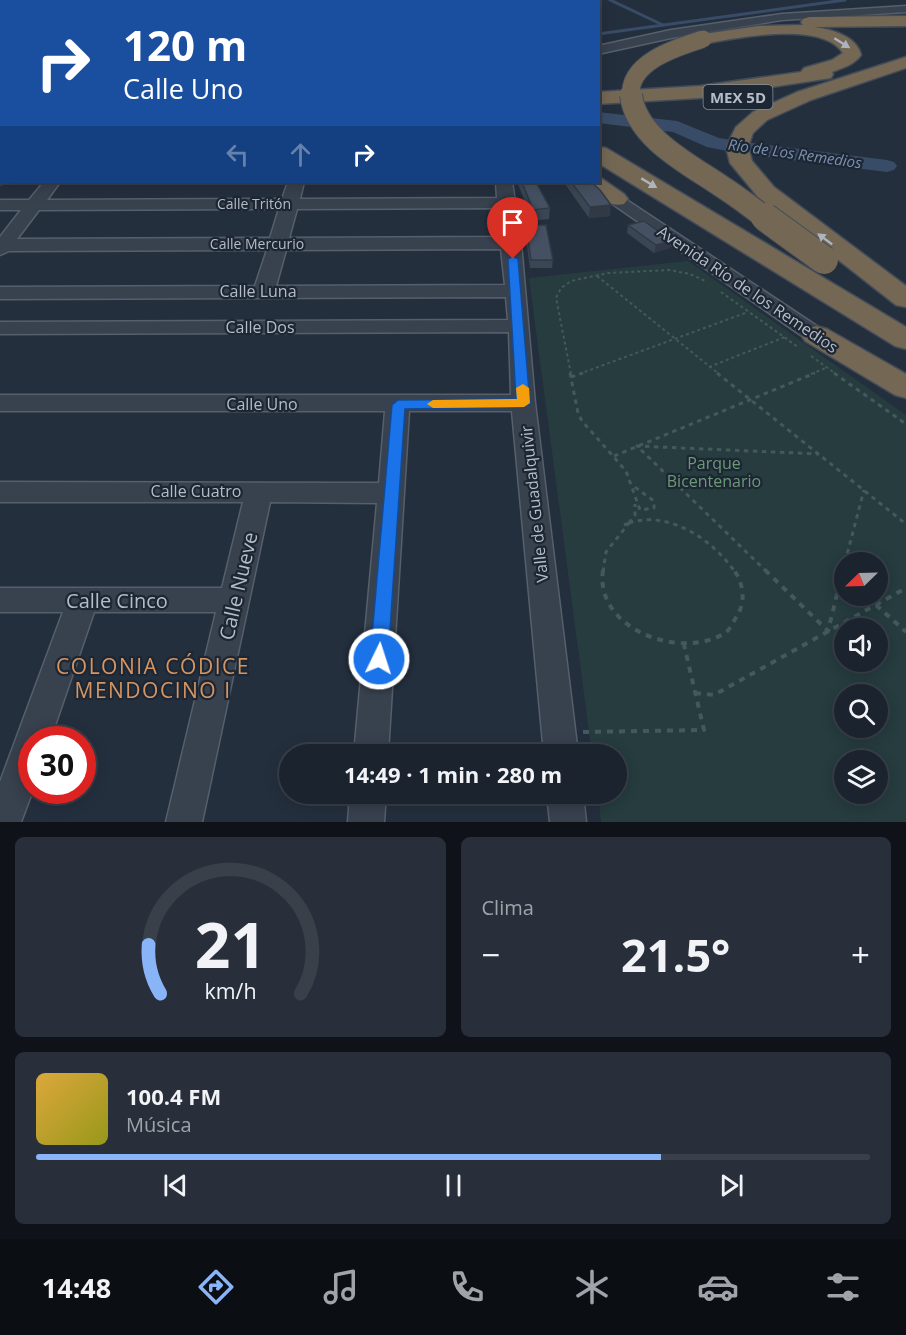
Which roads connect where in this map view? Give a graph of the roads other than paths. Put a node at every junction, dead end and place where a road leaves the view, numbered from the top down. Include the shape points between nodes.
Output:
1 (504, 0) edge
2 (567, 0) edge
3 (906, 9) edge
4 (906, 21) edge
5 (600, 50) edge
6 (906, 50) edge
7 (906, 62) edge
8 (877, 72) junction
9 (766, 84) junction
10 (600, 98) edge
11 (600, 107) edge
12 (600, 154) edge
13 (51, 183) edge
14 (296, 183) edge
15 (592, 183) edge
16 (506, 192) edge
17 (616, 199) joint
18 (291, 203) junction
19 (0, 205) edge
20 (35, 205) junction
21 (278, 242) junction
22 (512, 243) junction
23 (1, 247) edge
24 (814, 260) junction
25 (264, 291) junction
26 (516, 291) junction
27 (0, 293) edge
28 (906, 299) edge
29 (906, 315) edge
30 (519, 326) junction
31 (0, 328) edge
32 (906, 330) edge
33 (906, 340) edge
34 (809, 347) junction
35 (906, 388) edge
36 (906, 398) edge
37 (0, 403) edge
38 (524, 403) junction
39 (398, 405) junction
40 (259, 491) junction
41 (0, 492) edge
42 (391, 493) junction
43 (0, 600) edge
44 (83, 600) junction
45 (234, 600) junction
46 (37, 726) edge
47 (560, 743) edge
48 (372, 744) edge
49 (18, 780) edge
50 (367, 804) edge
51 (566, 804) edge
52 (3, 822) edge
53 (184, 822) edge
54 (366, 822) edge
55 (568, 822) edge

1 - 2 street
3 - 5 street via 770,19
4 - 24 highway via 737,28 681,40 652,52 632,65 624,78 621,109 646,140
6 - 9 highway, MEX 5D via 851,68
7 - 8 highway, MEX 5D
8 - 11 highway, MEX 5D via 785,91
28 -> 8 highway via 765,192 740,151 743,131 760,116 804,96
9 - 10 highway, MEX 5D
24 -> 9 highway, bridge via 681,158 641,122 632,105 631,90 637,74 670,50 703,39 792,30 829,36 851,49 850,57 838,64
12 -> 33 highway
13 - 20 street
14 - 18 street
15 - 17 highway
16 - 18 street, Calle Tritón
16 - 22 street, Valle de Guadalquivir
17 - 34 street, Avenida Río de los Remedios
18 - 20 street, Calle Tritón
18 - 21 street
19 - 20 street, Calle Tritón
20 - 23 street
21 - 22 street, Calle Mercurio
21 - 23 street, Calle Mercurio
21 - 25 street
22 - 26 street, Valle de Guadalquivir
24 - 29 highway
24 - 32 highway
25 - 26 street, Calle Luna
25 - 27 street, Calle Luna
26 - 30 street, Valle de Guadalquivir
30 - 31 street, Calle Dos
30 - 38 street, Valle de Guadalquivir
34 - 35 highway
34 - 36 street, Avenida Río de los Remedios
37 - 39 street, Calle Uno
38 - 39 street, Calle Uno
38 - 47 street, Valle de Guadalquivir
39 - 42 street
40 - 41 street, Calle Cuatro
40 - 42 street, Calle Cuatro
40 - 45 street, Calle Nueve
42 - 48 street
43 - 44 street, Calle Cinco
44 - 45 street, Calle Cinco
44 - 46 street
45 - 53 street, Calle Nueve
49 - 52 street
50 - 54 street
51 - 55 street

